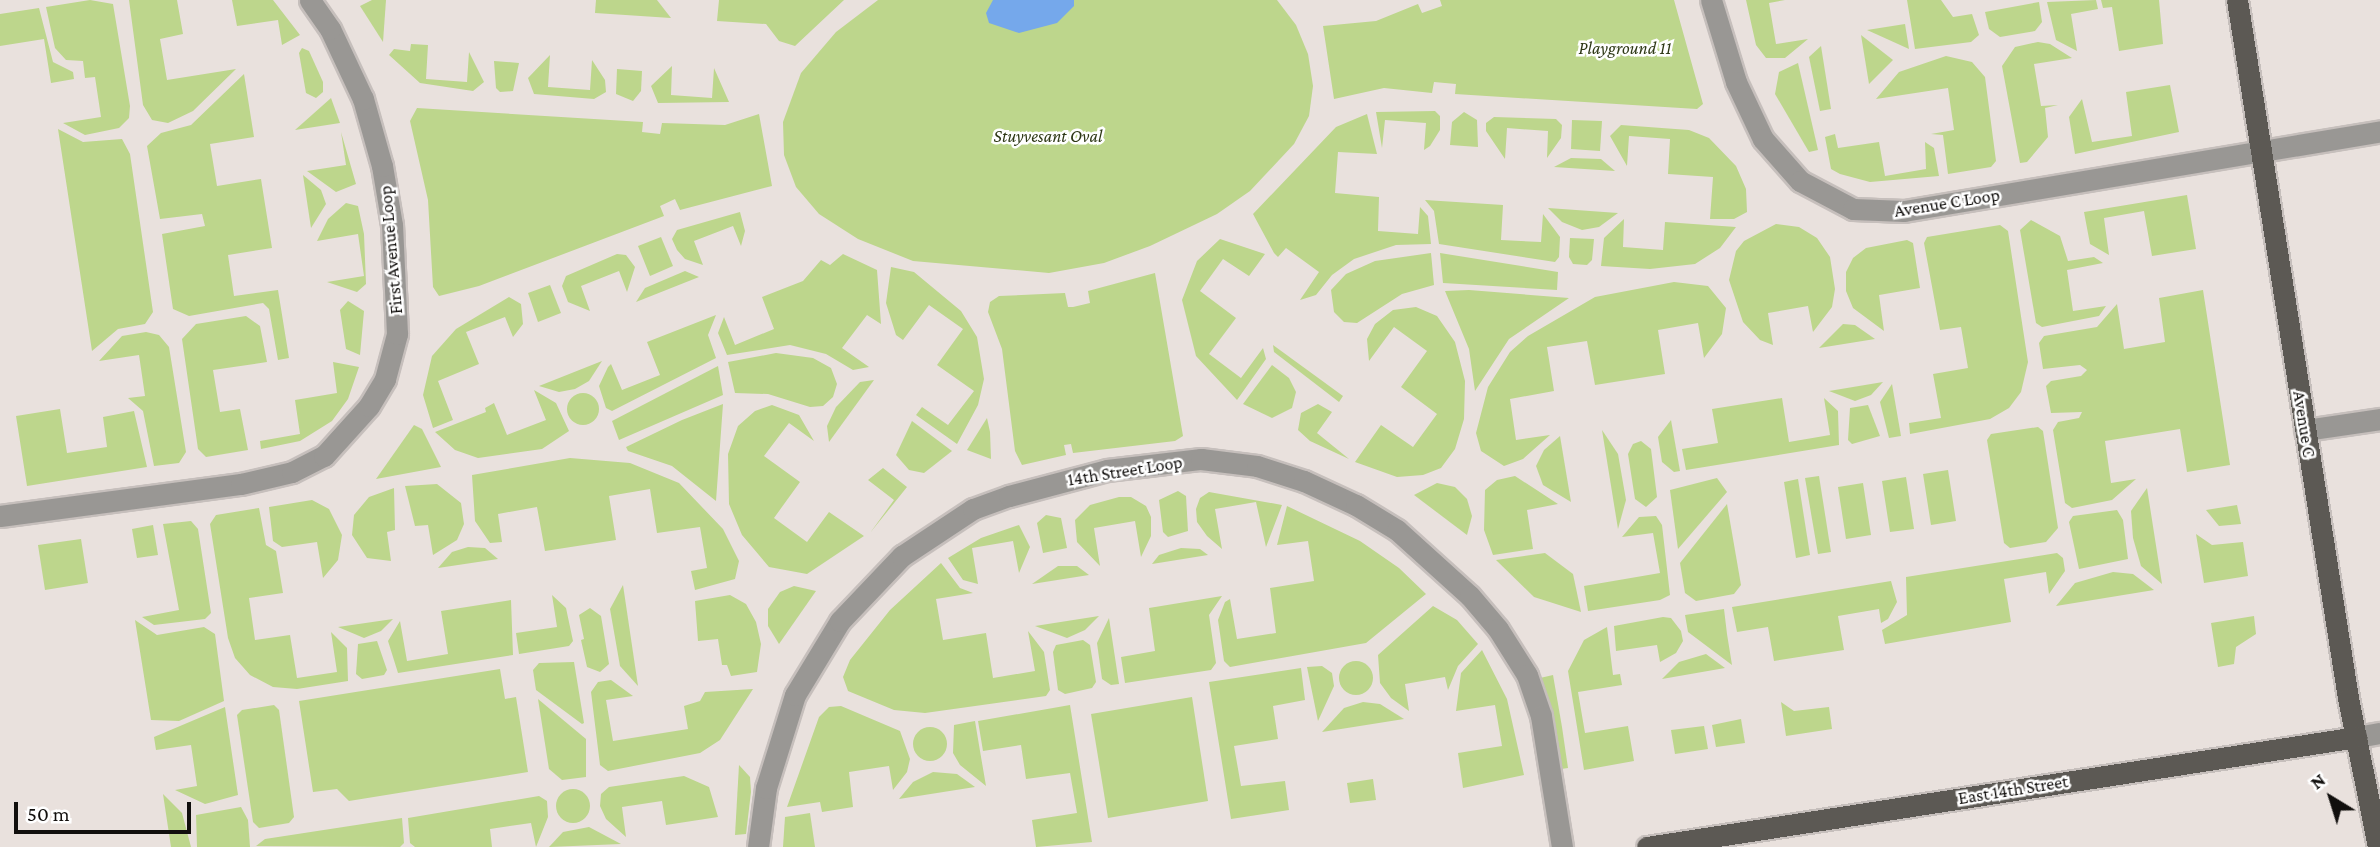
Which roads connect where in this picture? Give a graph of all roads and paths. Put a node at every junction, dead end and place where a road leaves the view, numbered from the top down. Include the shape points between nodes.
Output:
1 (310, 0) edge
2 (1711, 0) edge
3 (2237, 0) edge
4 (2380, 131) edge
5 (2261, 150) junction
6 (2380, 419) edge
7 (2305, 430) junction
8 (0, 516) edge
9 (2380, 733) edge
10 (2357, 737) junction
11 (758, 847) edge
12 (1562, 847) edge
13 (1647, 847) edge
14 (2378, 847) edge

1 - 8 street, First Avenue Loop via 330,29 363,99 383,166 392,225 397,334 384,379 369,407 324,456 292,472 241,484
2 - 5 street, Avenue C Loop via 1740,94 1763,139 1800,181 1853,209 1904,211
3 - 5 main road, Avenue C
4 - 5 street, Avenue C Loop
5 - 7 main road, Avenue C
6 - 7 street
7 - 10 main road, Avenue C
9 - 10 street, East 14th Street
10 - 13 main road, East 14th Street
10 - 14 main road, Avenue C
11 - 12 street, 14th Street Loop via 765,788 799,688 840,621 902,556 973,509 1009,496 1107,470 1201,459 1257,466 1356,505 1414,543 1470,596 1498,629 1527,676 1541,716

